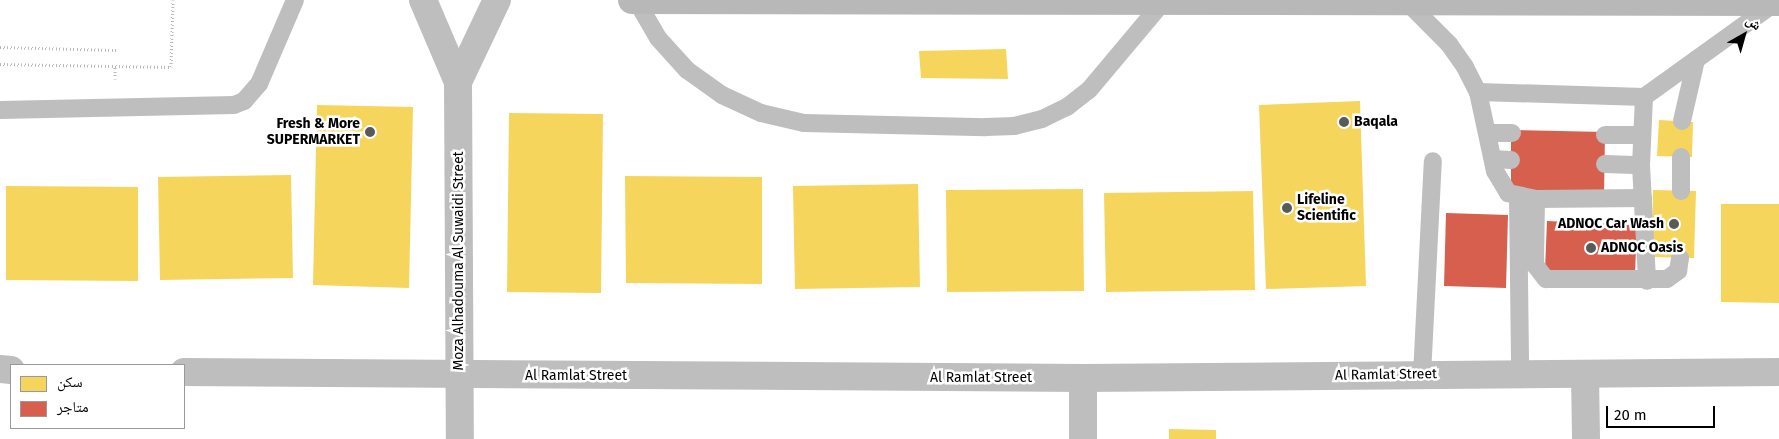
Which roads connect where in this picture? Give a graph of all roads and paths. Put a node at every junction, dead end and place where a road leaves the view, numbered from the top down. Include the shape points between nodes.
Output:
1 (173, 0) edge
2 (295, 0) edge
3 (423, 0) edge
4 (497, 0) edge
5 (632, 0) edge
6 (636, 0) edge
7 (1777, 2) edge
8 (1162, 3) junction
9 (1408, 3) junction
10 (0, 47) edge
11 (116, 50) dead end
12 (1696, 60) junction
13 (0, 64) edge
14 (458, 82) junction
15 (1478, 92) junction
16 (1644, 97) junction
17 (0, 110) edge
18 (1682, 121) dead end
19 (1512, 133) dead end
20 (1488, 134) junction
21 (1605, 135) dead end
22 (1641, 135) junction
23 (1682, 157) dead end
24 (1493, 159) junction
25 (1511, 160) dead end
26 (1433, 161) dead end
27 (1605, 164) dead end
28 (1641, 165) junction
29 (1681, 191) dead end
30 (1518, 197) junction
31 (1643, 198) junction
32 (1536, 199) junction
33 (1680, 258) dead end
34 (1647, 281) junction
35 (185, 372) edge
36 (1779, 372) edge
37 (1520, 373) junction
38 (1585, 374) junction
39 (1422, 375) junction
40 (460, 376) junction
41 (1083, 378) junction
42 (460, 439) edge
43 (1084, 439) edge
44 (1586, 439) edge

1 - 13 path via 171,67
2 - 17 lane via 258,84 244,100 234,105
3 - 14 street, Moza Alhadouma Al Suwaidi Street
4 - 14 street, Moza Alhadouma Al Suwaidi Street
5 - 6 main road
6 - 8 main road
6 - 8 lane via 658,38 687,70 722,95 762,113 804,123 986,127 1014,126 1042,119 1067,107 1090,90
7 - 9 main road
7 - 12 lane
8 - 9 main road
9 - 15 lane via 1449,44
10 - 11 path
12 - 16 lane
12 - 18 lane
14 - 40 street, Moza Alhadouma Al Suwaidi Street
15 - 16 lane
15 - 20 lane
16 - 22 lane
19 - 20 lane
20 - 24 lane
21 - 22 lane
22 - 28 lane
23 - 29 lane
24 - 25 lane
24 - 30 lane via 1498,181 1508,193
26 - 39 lane
27 - 28 lane
28 - 31 lane
30 - 32 lane
30 - 37 lane
31 - 32 lane
31 - 34 lane
32 - 34 lane via 1535,265 1546,279
33 - 34 lane via 1673,276
35 - 40 street, Al Ramlat Street
36 - 38 street, Al Ramlat Street
37 - 38 street, Al Ramlat Street
37 - 39 street, Al Ramlat Street
38 - 44 street
39 - 41 street, Al Ramlat Street
40 - 41 street, Al Ramlat Street
40 - 42 street, Moza Alhadouma Al Suwaidi Street
41 - 43 street

